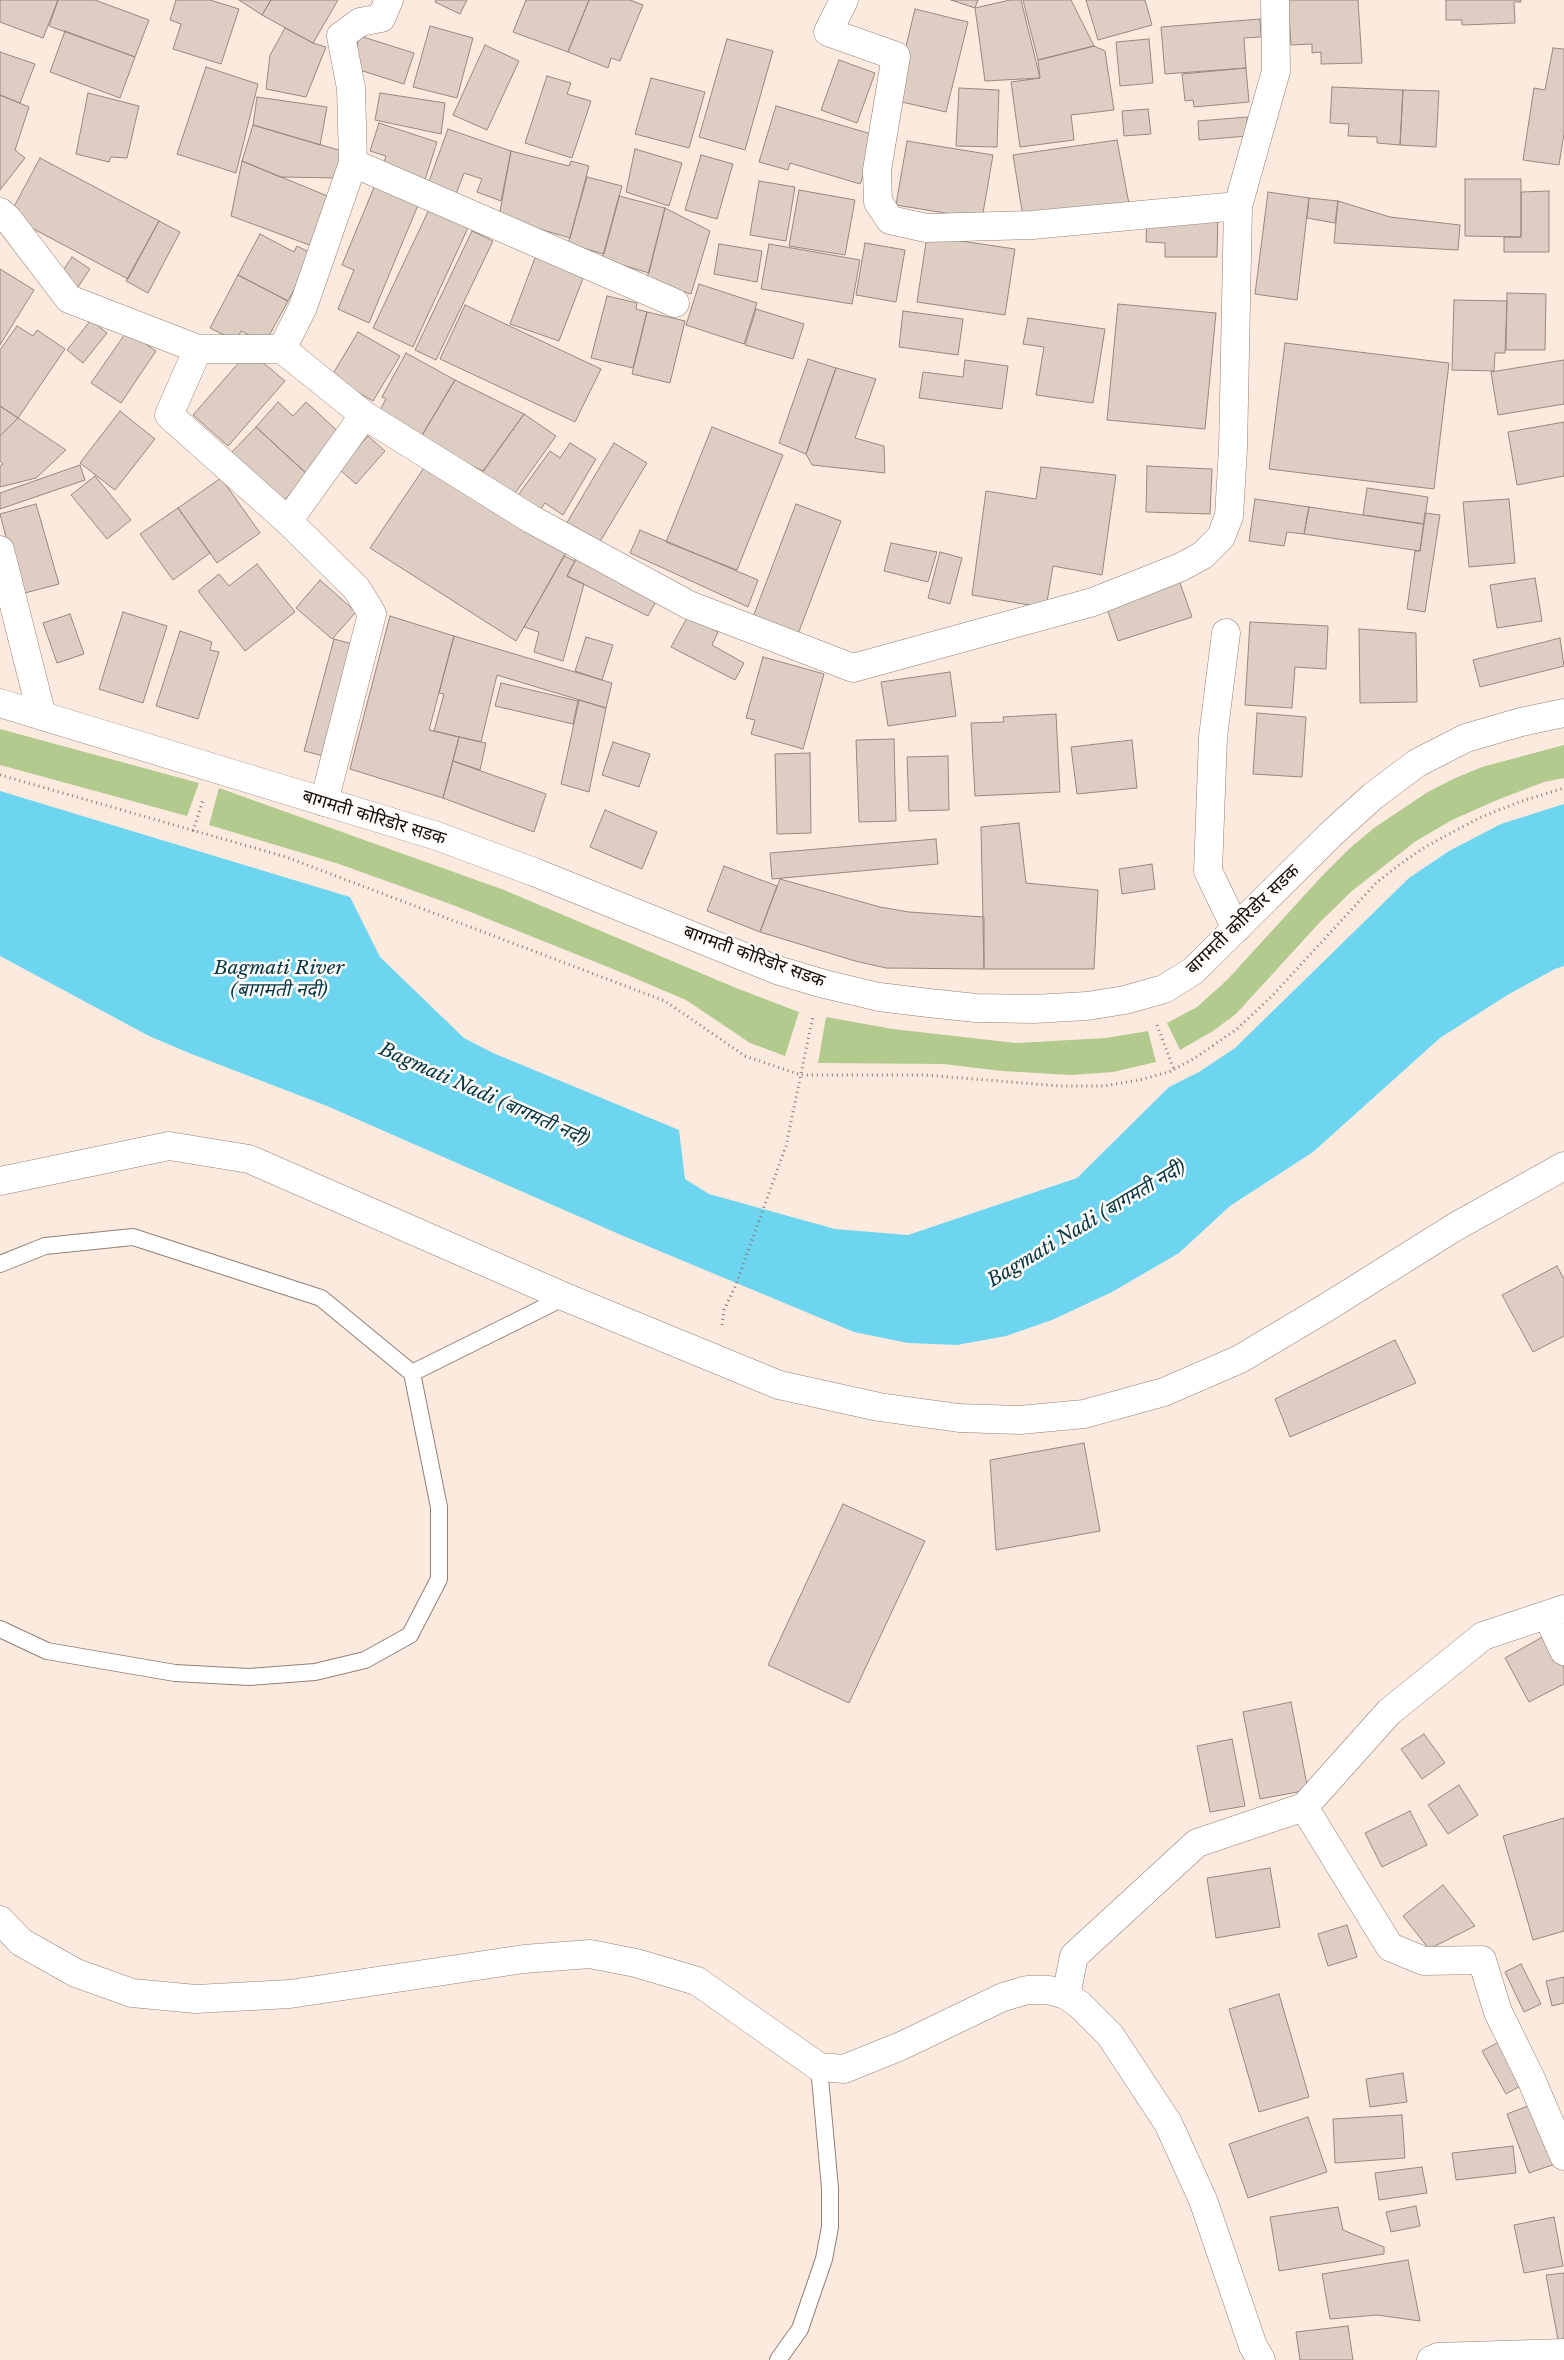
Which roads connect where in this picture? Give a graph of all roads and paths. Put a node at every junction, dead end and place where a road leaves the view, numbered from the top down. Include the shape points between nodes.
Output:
1 (388, 0) edge
2 (844, 0) edge
3 (1275, 0) edge
4 (353, 163) junction
5 (1238, 206) junction
6 (0, 212) edge
7 (675, 303) dead end
8 (198, 349) junction
9 (282, 349) junction
10 (364, 414) junction
11 (288, 521) junction
12 (0, 550) edge
13 (1226, 633) dead end
14 (0, 703) edge
15 (1564, 713) edge
16 (42, 716) junction
17 (324, 802) junction
18 (1236, 929) junction
19 (824, 984) junction
20 (1146, 994) junction
21 (1174, 1070) dead end
22 (1564, 1166) edge
23 (0, 1180) edge
24 (0, 1264) edge
25 (735, 1287) dead end
26 (565, 1297) junction
27 (412, 1373) junction
28 (1556, 1612) edge
29 (0, 1629) edge
30 (1564, 1651) edge
31 (1304, 1807) junction
32 (0, 1920) edge
33 (1066, 1995) junction
34 (819, 2067) junction
35 (1564, 2156) edge
36 (1564, 2353) edge
37 (1436, 2359) edge
38 (778, 2360) edge
39 (1261, 2360) edge

1 - 4 street via 381,18 360,22 341,36 351,88
2 - 5 street via 828,32 896,56 877,170 878,202 890,220 926,228 1032,225
3 - 5 street via 1276,71
4 - 7 street
4 - 9 street via 303,308
5 - 10 street via 1233,448 1229,516 1221,537 1203,555 1181,567 1093,602 852,668 689,605 531,519
6 - 8 street via 69,298
8 - 9 street
8 - 11 street via 169,415
9 - 10 street
10 - 11 street
11 - 17 street via 357,589 372,614
12 - 16 street
13 - 18 street via 1213,737 1208,871
14 - 16 street, बागमती कोरिडोर सडक
15 - 18 street, बागमती कोरिडोर सडक via 1466,738 1417,763 1330,834
16 - 17 street, बागमती कोरिडोर सडक
17 - 19 street, बागमती कोरिडोर सडक via 437,836 525,868 777,970
18 - 20 street, बागमती कोरिडोर सडक via 1192,971 1164,989
19 - 20 street, बागमती कोरिडोर सडक via 879,997 976,1008 1087,1006
19 - 25 path via 814,1015 786,1146
20 - 21 path
22 - 26 street via 1455,1227 1240,1359 1164,1392 1084,1414 1020,1420 959,1418 879,1407 788,1387 718,1362
23 - 26 street via 169,1146 249,1158
24 - 27 lane via 45,1246 133,1237 321,1298
26 - 27 lane
27 - 29 lane via 439,1507 439,1580 410,1635 365,1660 315,1672 249,1677 175,1674 47,1651
28 - 30 street
28 - 31 street via 1483,1636 1389,1712
31 - 33 street via 1197,1843 1074,1956
31 - 35 street via 1390,1947 1424,1961 1482,1960 1498,2012
32 - 34 street via 21,1942 76,1973 132,1993 196,1999 290,1994 524,1959 590,1954 636,1963 697,1981
33 - 34 street via 1049,1990 1027,1990 844,2069
33 - 39 street via 1110,2035 1168,2123 1203,2200 1253,2346
34 - 38 lane via 830,2188 830,2227 824,2259 800,2329
36 - 37 street

